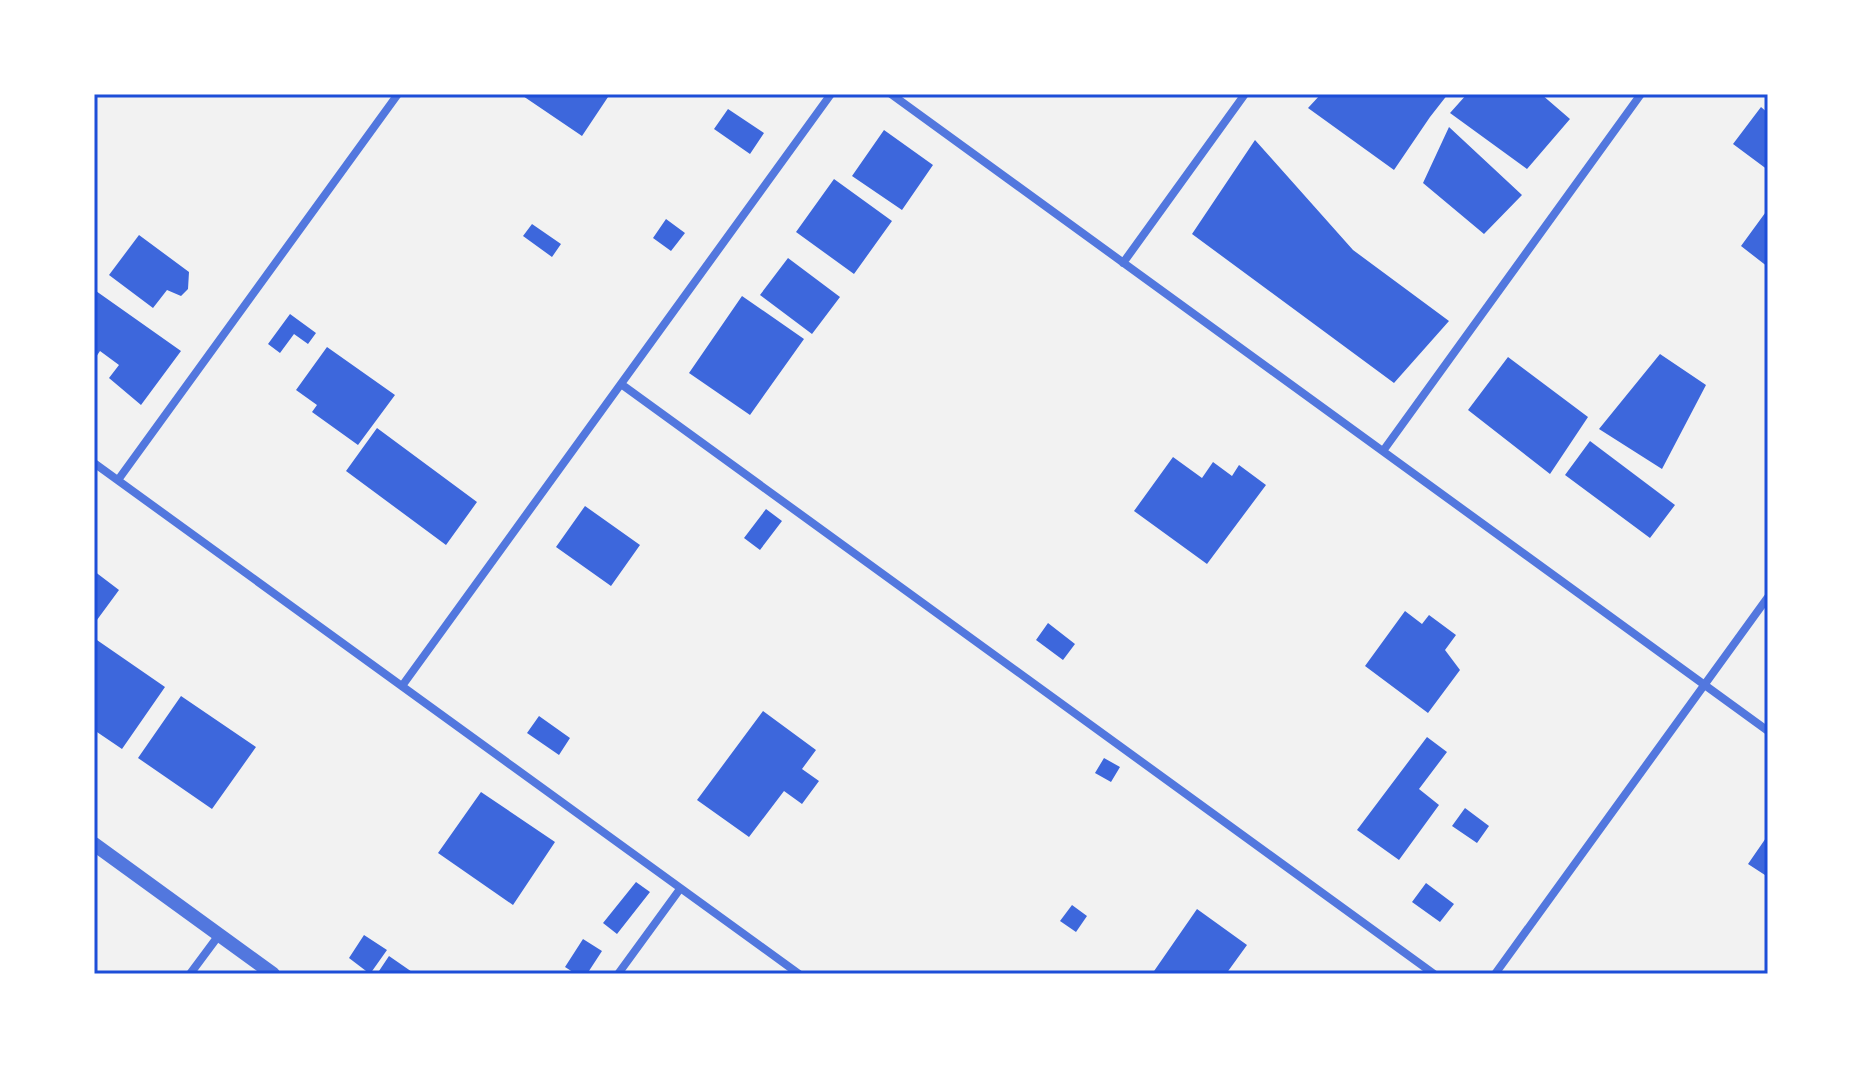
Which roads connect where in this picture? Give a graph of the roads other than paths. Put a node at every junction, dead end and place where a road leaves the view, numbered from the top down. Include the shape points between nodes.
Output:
1 (398, 94) edge
2 (831, 94) edge
3 (891, 94) edge
4 (1245, 94) edge
5 (1641, 94) edge
6 (1123, 263) junction
7 (621, 384) junction
8 (1383, 451) junction
9 (94, 463) edge
10 (118, 480) junction
11 (1768, 597) edge
12 (1705, 684) junction
13 (402, 686) junction
14 (1768, 731) edge
15 (94, 844) edge
16 (680, 889) junction
17 (219, 935) junction
18 (190, 974) edge
19 (273, 974) edge
20 (618, 974) edge
21 (799, 974) edge
22 (1434, 974) edge
23 (1495, 974) edge

1 - 10 street
2 - 7 street
3 - 6 street
4 - 6 street
5 - 8 street
6 - 8 street
7 - 13 street
7 - 22 street
8 - 12 street
9 - 10 street
10 - 13 street
11 - 12 street
12 - 14 street
12 - 23 street
13 - 16 street
15 - 17 street
16 - 20 street
16 - 21 street
17 - 18 street
17 - 19 street

